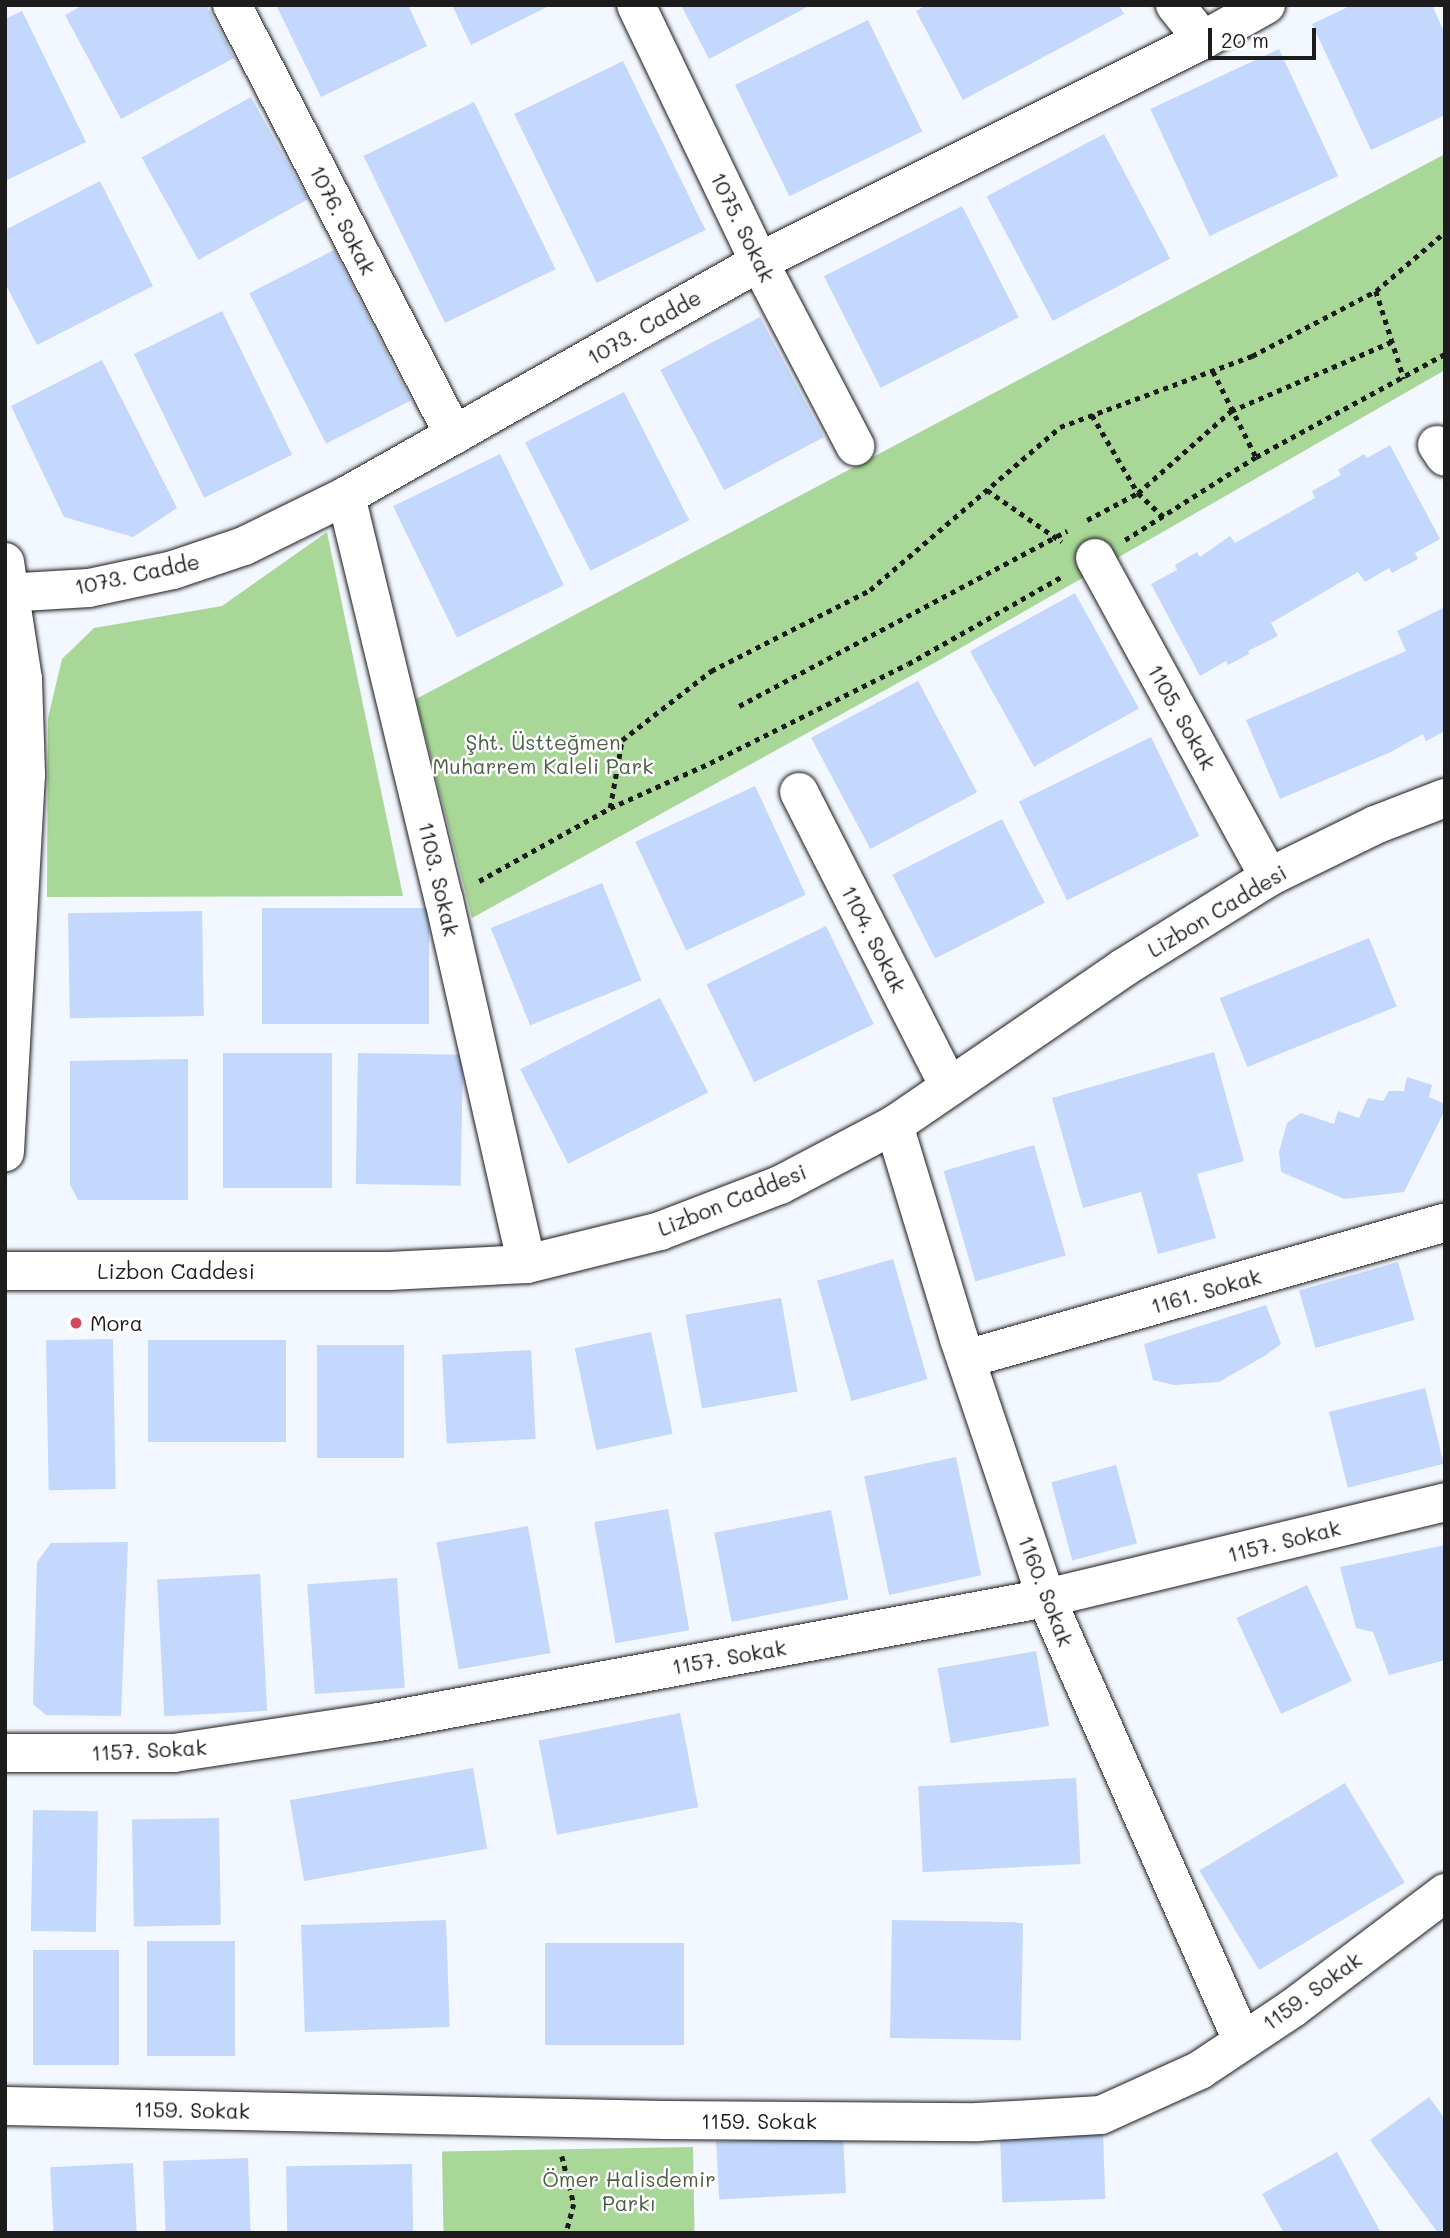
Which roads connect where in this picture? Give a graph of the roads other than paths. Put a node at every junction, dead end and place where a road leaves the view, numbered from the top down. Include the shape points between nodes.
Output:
1 (232, 5) edge
2 (636, 5) edge
3 (1175, 5) edge
4 (1266, 5) edge
5 (1203, 40) junction
6 (759, 262) junction
7 (454, 435) junction
8 (855, 446) dead end
9 (346, 496) junction
10 (1095, 558) road end
11 (8, 583) edge
12 (799, 792) dead end
13 (1445, 797) edge
14 (1269, 877) junction
15 (949, 1087) junction
16 (894, 1125) junction
17 (5, 1153) edge
18 (1445, 1223) edge
19 (527, 1264) junction
20 (5, 1271) edge
21 (966, 1359) junction
22 (1445, 1502) edge
23 (1046, 1598) junction
24 (5, 1753) edge
25 (1445, 1893) edge
26 (1242, 2040) junction
27 (5, 2106) edge

1 - 7 street, 1076. Sokak
2 - 6 street, 1075. Sokak
3 - 5 street
4 - 5 street, 1073. Cadde
5 - 6 street, 1073. Cadde
6 - 7 street, 1073. Cadde
6 - 8 street, 1075. Sokak
7 - 9 street, 1073. Cadde
9 - 11 street, 1073. Cadde via 244,546 173,570 89,588
9 - 19 street, 1103. Sokak
10 - 14 street, 1105. Sokak
11 - 17 street via 23,678 26,775
12 - 15 street, 1104. Sokak
13 - 14 street, Lizbon Caddesi
14 - 15 street, Lizbon Caddesi via 1123,968
15 - 16 street, Lizbon Caddesi
16 - 19 street, Lizbon Caddesi via 780,1185 660,1231
16 - 21 street, 1160. Sokak
18 - 21 street, 1161. Sokak
19 - 20 street, Lizbon Caddesi via 389,1271
21 - 23 street, 1160. Sokak
22 - 23 street, 1157. Sokak
23 - 24 street, 1157. Sokak via 379,1722 174,1753
23 - 26 street, 1160. Sokak
25 - 26 street, 1159. Sokak via 1293,2008
26 - 27 street, 1159. Sokak via 1200,2070 1101,2115 978,2122

